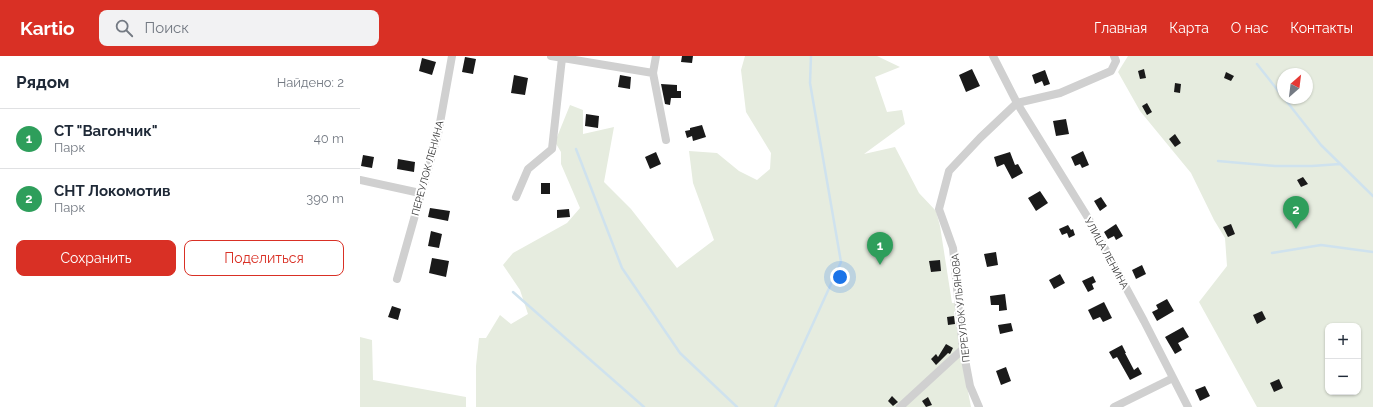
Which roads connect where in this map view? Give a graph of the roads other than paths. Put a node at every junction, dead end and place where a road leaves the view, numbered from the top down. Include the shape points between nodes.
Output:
1 (452, 56) edge
2 (551, 56) edge
3 (656, 56) edge
4 (993, 56) edge
5 (1114, 56) edge
6 (562, 58) junction
7 (653, 73) junction
8 (1017, 104) junction
9 (666, 140) dead end
10 (360, 180) edge
11 (420, 193) junction
12 (516, 197) dead end
13 (397, 279) dead end
14 (963, 349) junction
15 (1173, 378) junction
16 (900, 407) edge
17 (979, 407) edge
18 (1114, 407) edge
19 (1188, 407) edge

1 - 11 street, ПЕРЕУЛОК ЛЕНИНА via 438,134
2 - 6 street
3 - 7 street
4 - 8 street, УЛИЦА ЛЕНИНА
5 - 8 street via 1116,61 1111,71 1060,92
6 - 7 street
6 - 12 street via 552,149 528,169
7 - 9 street
8 - 14 street, ПЕРЕУЛОК УЛЬЯНОВА via 949,171 939,209 953,248
8 - 15 street, УЛИЦА ЛЕНИНА via 1090,222
10 - 11 street
11 - 13 street, ПЕРЕУЛОК ЛЕНИНА
14 - 16 street
14 - 17 street, ПЕРЕУЛОК УЛЬЯНОВА via 970,386
15 - 18 street
15 - 19 street, УЛИЦА ЛЕНИНА

